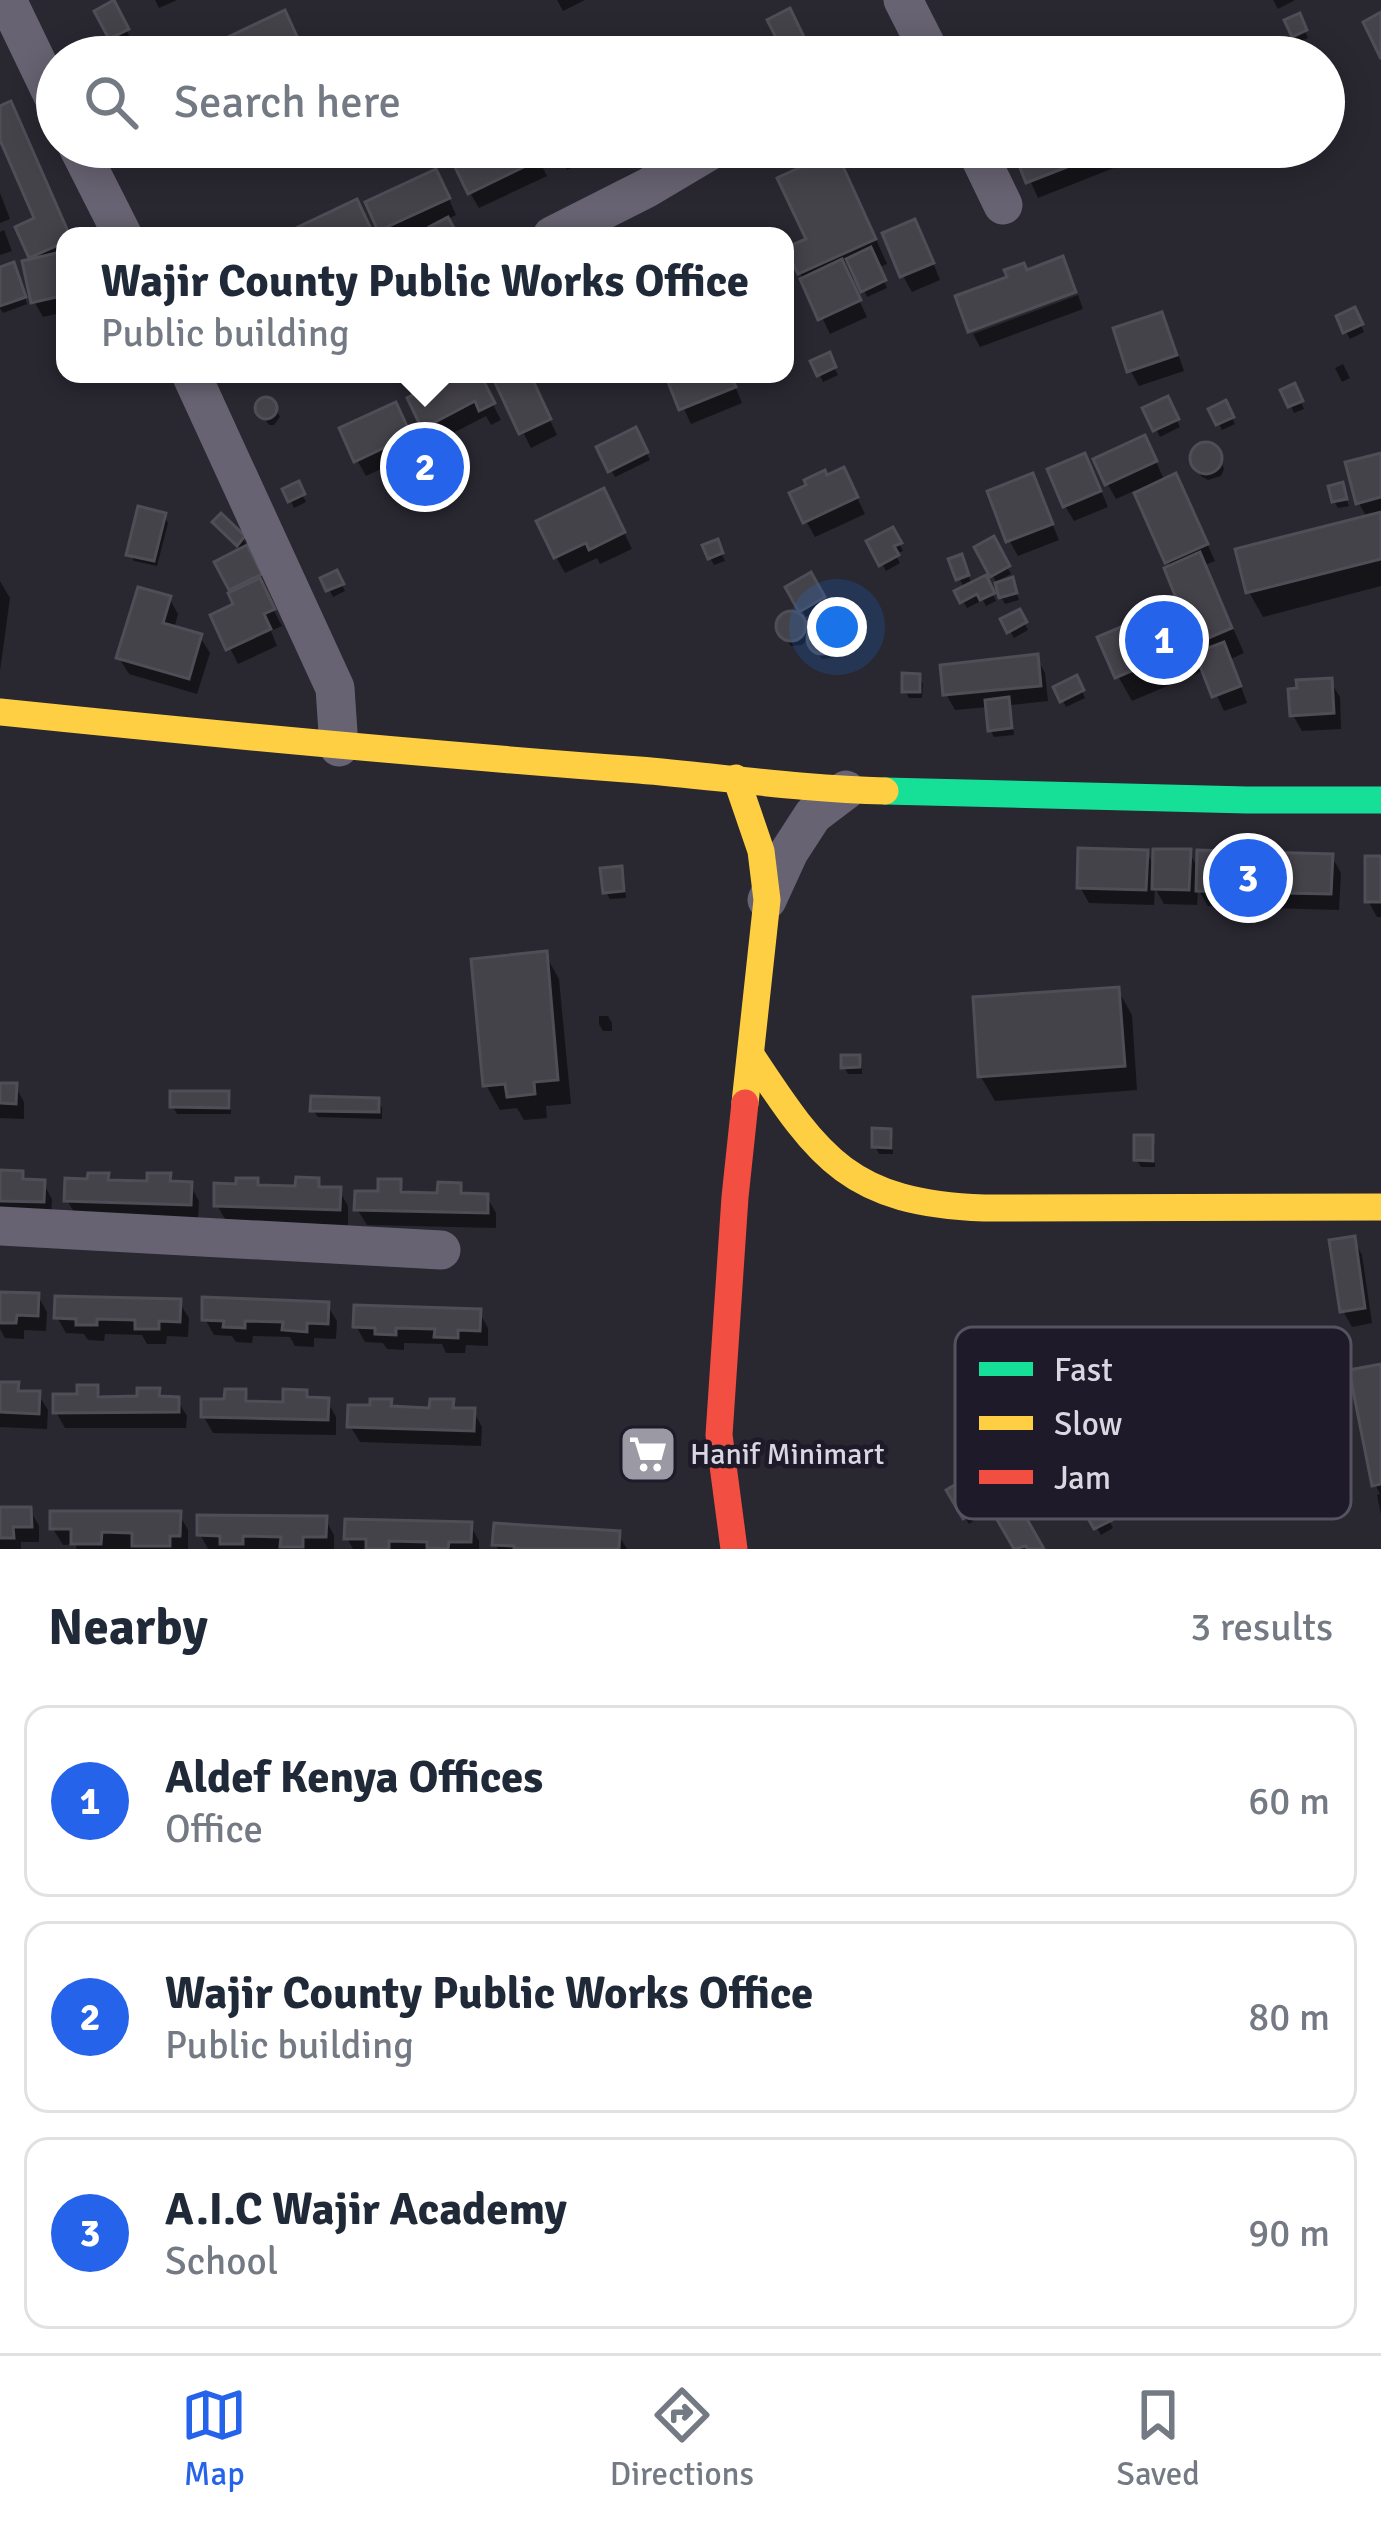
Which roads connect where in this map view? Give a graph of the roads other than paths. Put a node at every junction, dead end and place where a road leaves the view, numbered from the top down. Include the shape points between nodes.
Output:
1 (7, 0) edge
2 (903, 0) edge
3 (921, 36) edge
4 (36, 60) edge
5 (89, 168) edge
6 (681, 168) edge
7 (985, 168) edge
8 (1003, 205) dead end
9 (118, 227) edge
10 (570, 227) edge
11 (206, 383) edge
12 (0, 712) edge
13 (339, 748) junction
14 (736, 778) junction
15 (845, 790) junction
16 (1381, 800) edge
17 (767, 900) junction
18 (751, 1054) junction
19 (1381, 1208) edge
20 (0, 1226) edge
21 (441, 1250) dead end
22 (734, 1549) edge

1 - 4 street
2 - 3 street
5 - 9 street
6 - 10 street
7 - 8 street
11 - 13 street via 335,688
12 - 13 street
13 - 14 street
14 - 15 street
14 - 17 street via 761,850
15 - 16 street
15 - 17 street via 813,815
17 - 18 street
18 - 19 street via 819,1153 863,1186 920,1204
18 - 22 street via 719,1435
20 - 21 street

